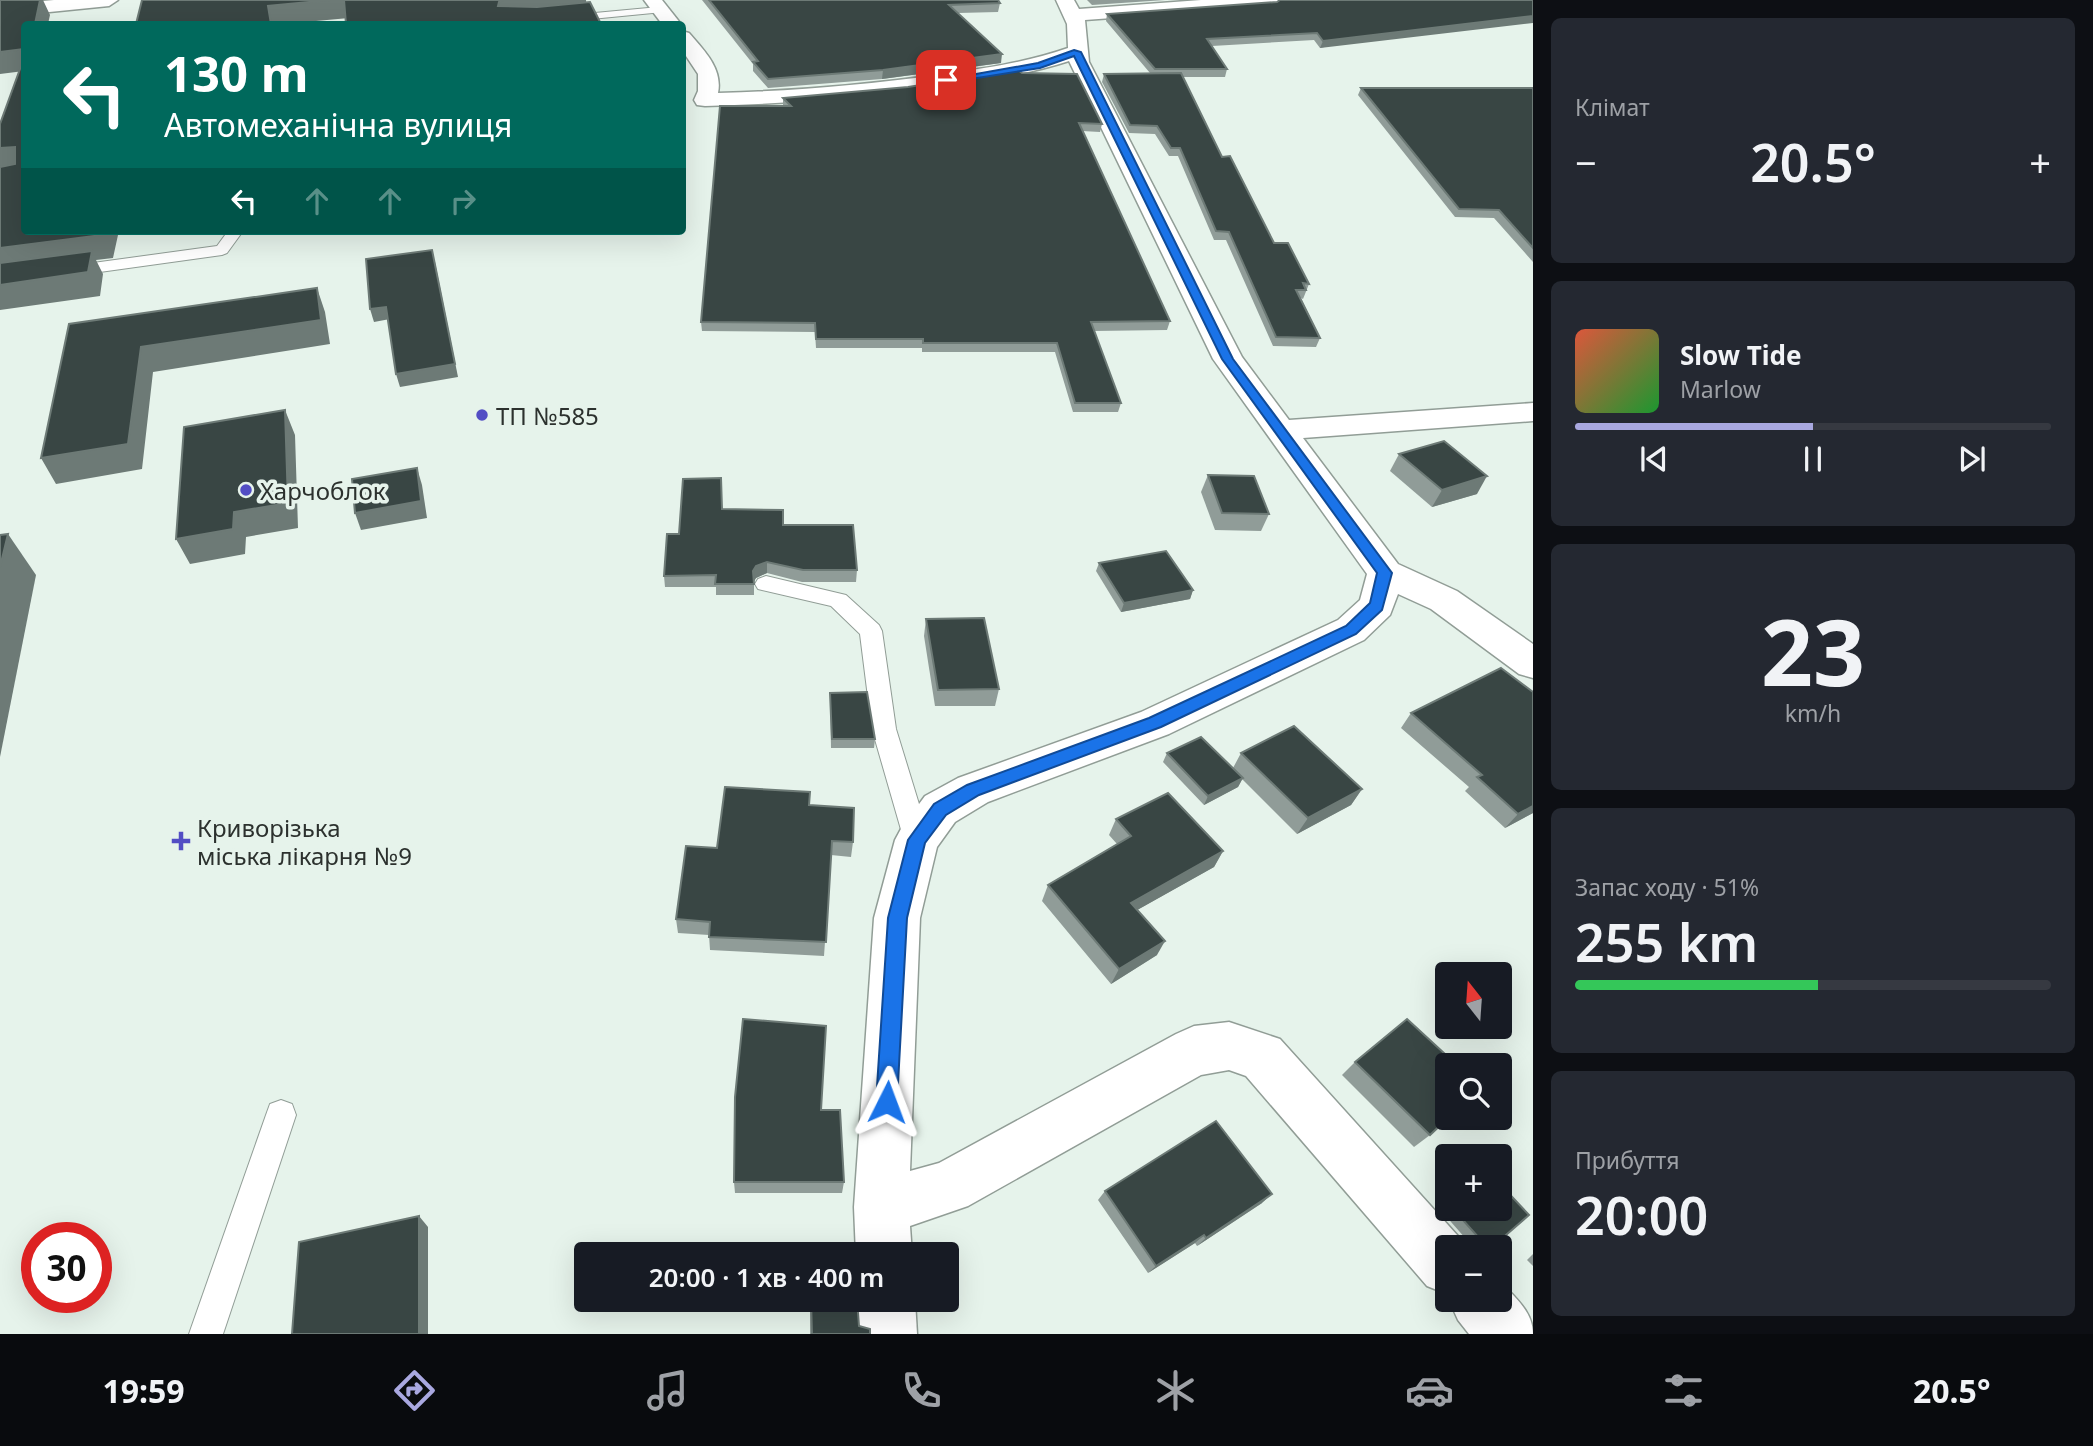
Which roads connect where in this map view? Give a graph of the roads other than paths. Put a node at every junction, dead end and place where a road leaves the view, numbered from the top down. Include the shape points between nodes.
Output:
1 (108, 0) edge
2 (1275, 0) edge
3 (1069, 8) edge
4 (0, 11) edge
5 (661, 11) edge
6 (544, 21) edge
7 (686, 43) edge
8 (1076, 52) junction
9 (686, 100) edge
10 (705, 100) junction
11 (233, 235) edge
12 (55, 273) edge
13 (1533, 412) edge
14 (1282, 430) junction
15 (1385, 573) junction
16 (766, 584) dead end
17 (1533, 664) edge
18 (917, 840) junction
19 (281, 1115) dead end
20 (882, 1231) edge
21 (1435, 1252) edge
22 (887, 1312) edge
23 (1488, 1312) edge
24 (206, 1334) edge
25 (888, 1334) edge
26 (1507, 1334) edge

1 - 4 street
2 - 3 street
3 - 8 street via 1078,33
5 - 6 lane
7 - 10 street via 711,77
8 - 10 street via 1040,66 895,88
8 - 14 street via 1228,359
9 - 10 street
11 - 12 lane via 222,250
13 - 14 street
14 - 15 street
15 - 17 street via 1444,600
15 - 18 street via 1377,606 1351,630 1155,723 973,790 940,809
16 - 18 lane via 838,600 871,631 884,729
18 - 20 street via 897,918
19 - 24 lane
20 - 21 street via 949,1187 1194,1051 1229,1046 1262,1057
22 - 25 street
23 - 26 street

